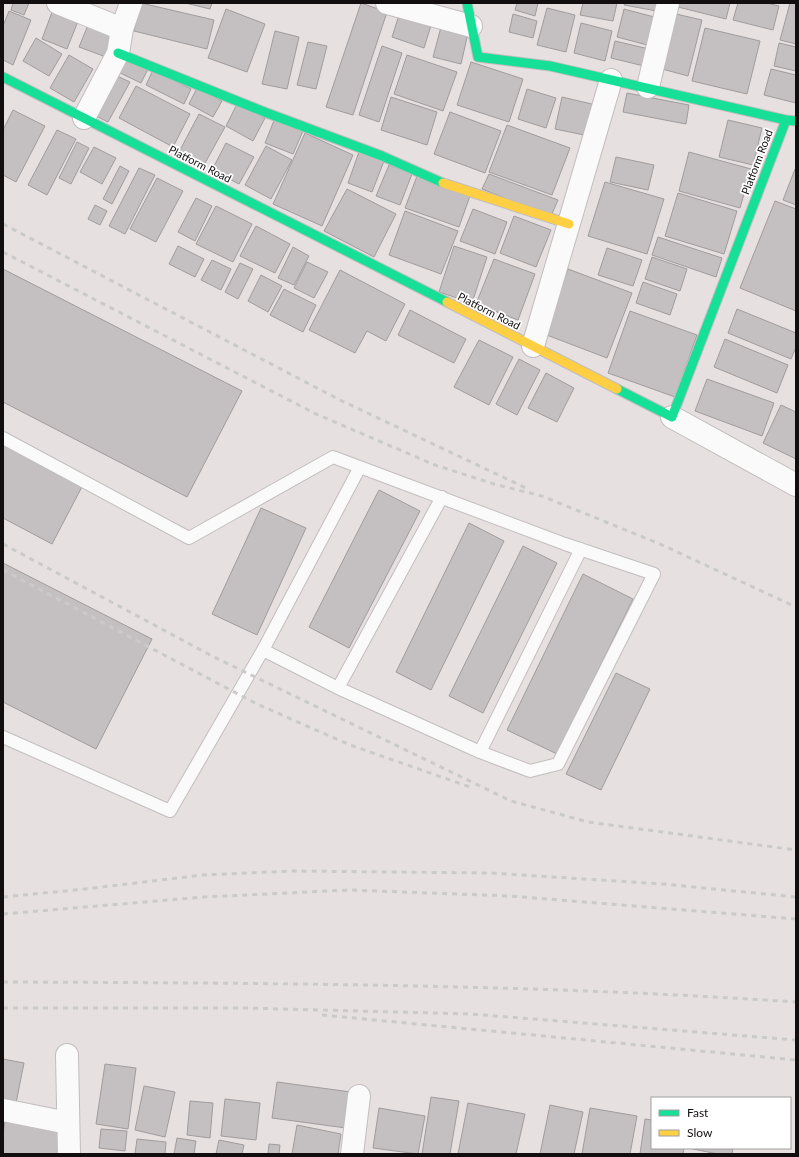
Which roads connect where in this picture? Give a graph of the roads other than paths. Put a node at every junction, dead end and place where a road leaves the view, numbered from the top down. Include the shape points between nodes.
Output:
1 (58, 3) edge
2 (131, 3) edge
3 (387, 3) edge
4 (467, 3) edge
5 (668, 3) edge
6 (471, 26) junction
7 (122, 28) junction
8 (118, 52) junction
9 (3, 77) edge
10 (611, 80) junction
11 (648, 87) junction
12 (84, 118) junction
13 (786, 120) junction
14 (796, 121) edge
15 (569, 224) junction
16 (533, 346) junction
17 (672, 417) junction
18 (3, 438) edge
19 (360, 467) junction
20 (796, 485) edge
21 (442, 497) junction
22 (581, 549) junction
23 (262, 650) junction
24 (338, 688) junction
25 (3, 737) edge
26 (480, 752) junction
27 (67, 1054) dead end
28 (359, 1096) dead end
29 (3, 1110) edge
30 (68, 1123) junction
31 (69, 1154) edge
32 (352, 1154) edge

1 - 7 street
2 - 7 street
3 - 6 street
4 - 6 street
5 - 11 street
6 - 10 street via 478,57 550,66
7 - 8 street
8 - 12 street
8 - 15 street via 267,113 382,156 449,186
9 - 12 street, Platform Road
10 - 11 street
10 - 15 street
11 - 13 street
12 - 16 street, Platform Road
13 - 14 street
13 - 17 street, Platform Road
15 - 16 street
16 - 17 street, Platform Road
17 - 20 street
18 - 19 lane via 189,538 333,457
19 - 21 lane
19 - 23 lane
21 - 22 lane
21 - 24 lane
22 - 26 lane
22 - 26 lane via 654,574 558,764 530,771
23 - 24 lane
23 - 25 lane via 170,811
24 - 26 lane
27 - 30 street
28 - 32 street
29 - 30 street
30 - 31 street

